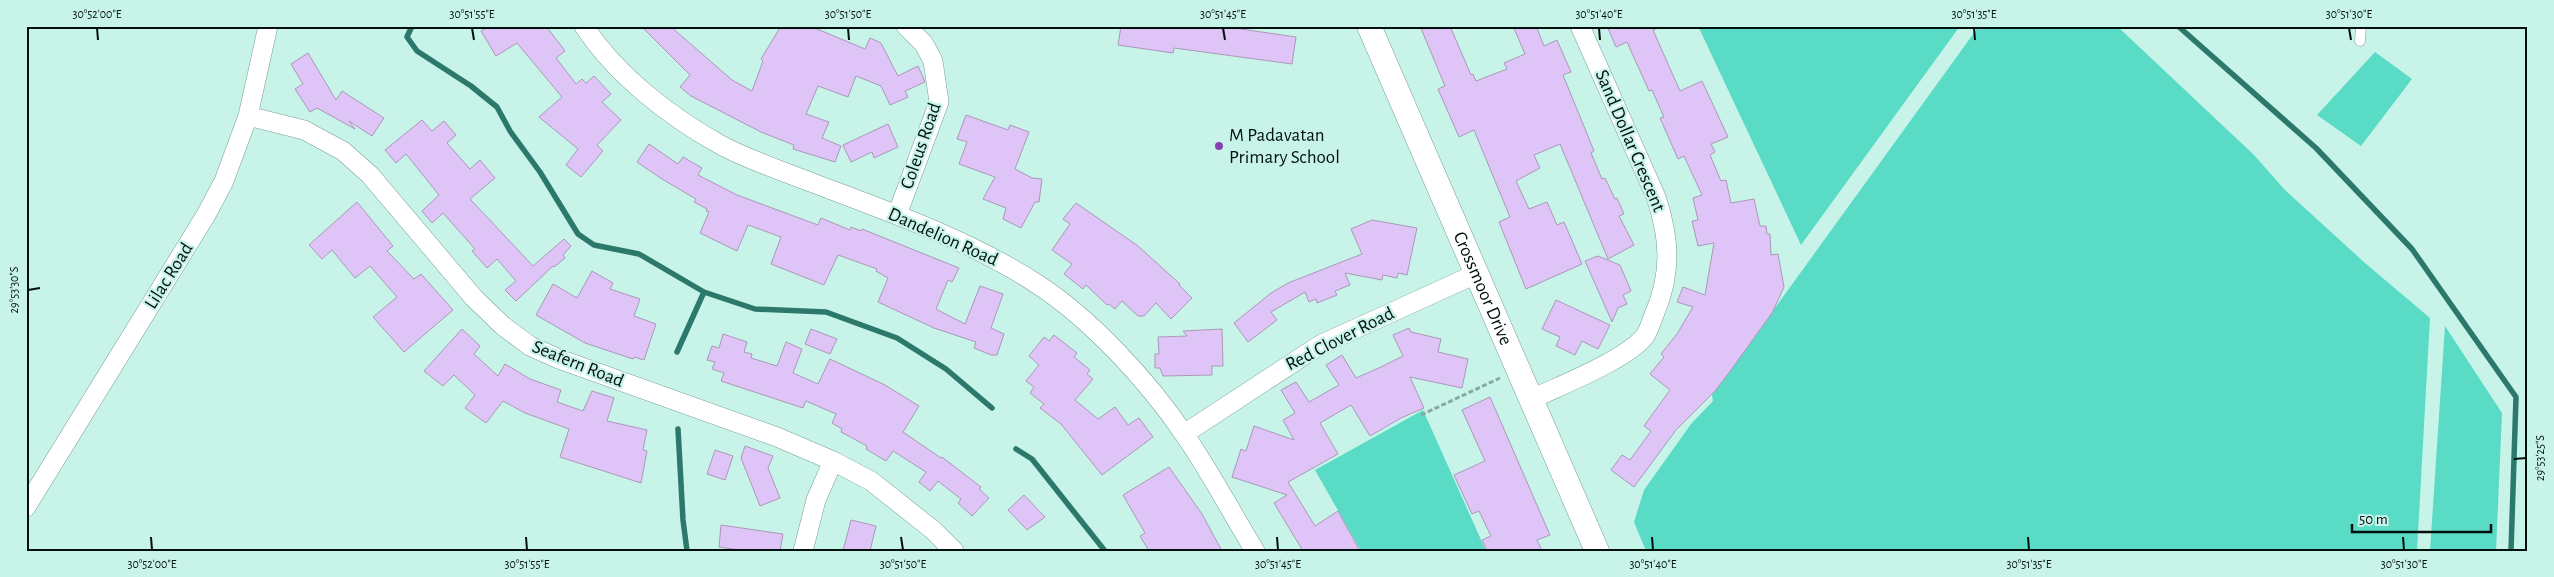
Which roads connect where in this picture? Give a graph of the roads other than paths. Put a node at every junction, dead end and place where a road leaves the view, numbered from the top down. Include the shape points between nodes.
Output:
1 (268, 26) edge
2 (584, 26) edge
3 (1369, 26) edge
4 (1580, 26) edge
5 (2361, 26) edge
6 (908, 27) edge
7 (2360, 41) dead end
8 (248, 116) junction
9 (897, 215) junction
10 (1478, 273) junction
11 (1532, 399) junction
12 (1184, 434) junction
13 (833, 461) junction
14 (26, 508) edge
15 (803, 551) edge
16 (954, 551) edge
17 (1255, 551) edge
18 (1597, 551) edge

1 - 8 street, Lilac Road
2 - 9 street, Dandelion Road via 594,42 642,90 720,144
3 - 10 street, Crossmoor Drive
4 - 11 street, Sand Dollar Crescent via 1656,197 1665,224 1668,267 1659,303 1646,335 1608,362
5 - 7 lane
6 - 9 street, Coleus Road via 924,44 933,61 939,102
8 - 13 street, Seafern Road via 304,130 343,152 370,175 474,298 530,346 777,437
8 - 14 street, Lilac Road via 224,181 206,216
9 - 12 street, Dandelion Road via 970,245 1040,285 1123,359
10 - 11 street, Crossmoor Drive
10 - 12 street, Red Clover Road via 1320,345
11 - 18 street, Crossmoor Drive
12 - 17 street, Dandelion Road
13 - 15 street via 816,500
13 - 16 street, Seafern Road via 871,480

